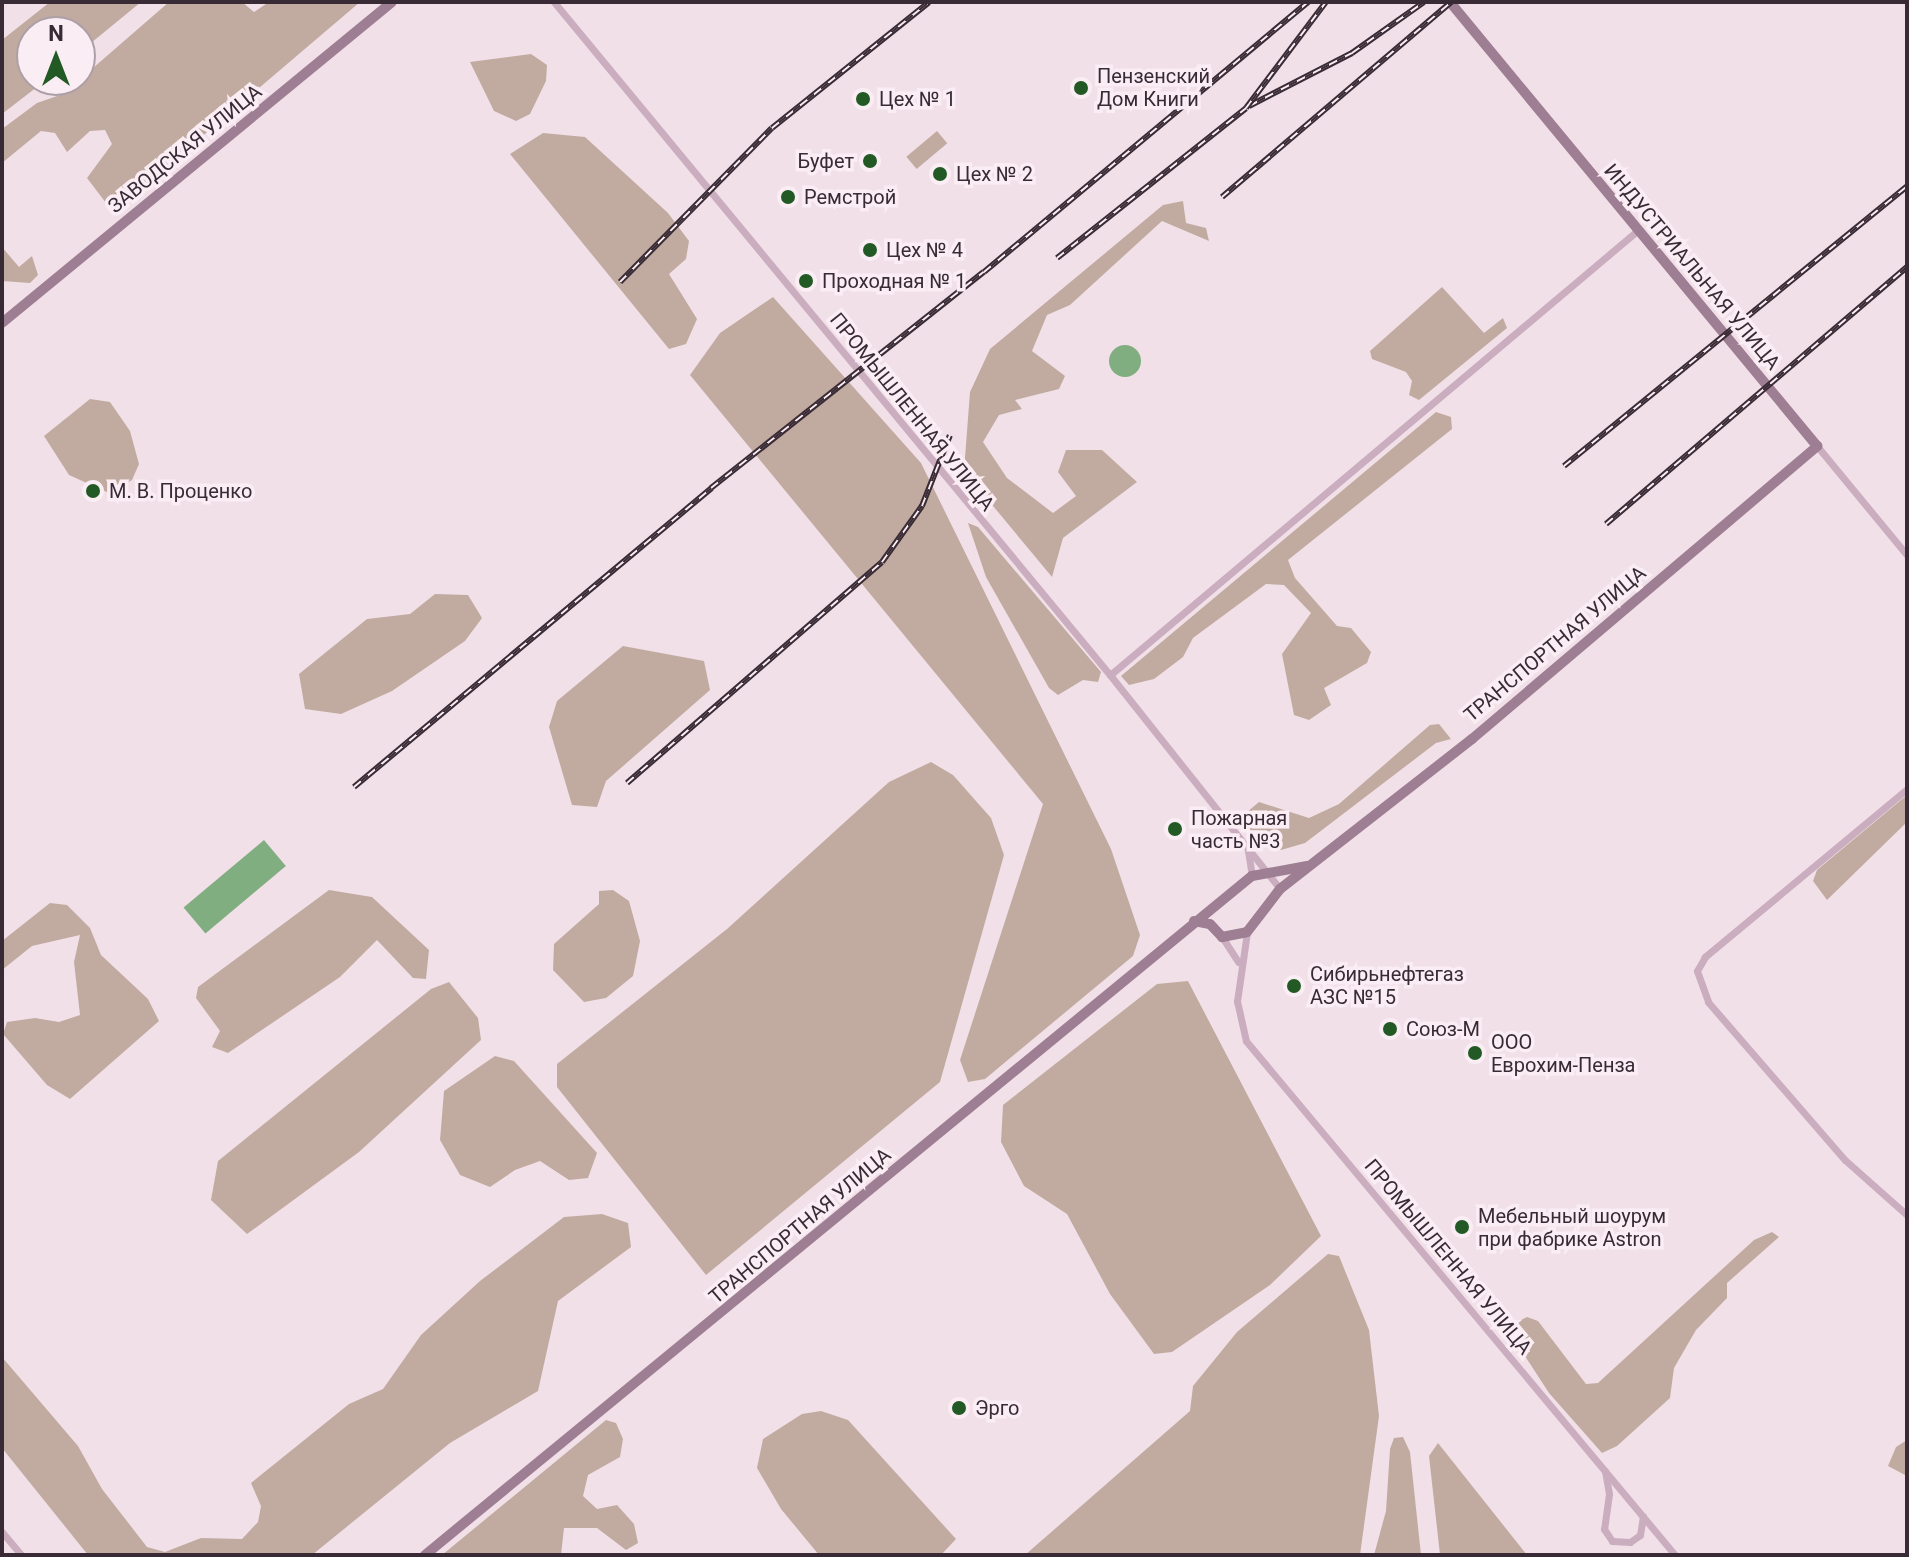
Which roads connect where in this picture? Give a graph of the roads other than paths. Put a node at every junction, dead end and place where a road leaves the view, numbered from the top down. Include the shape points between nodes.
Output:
1 (392, 2) edge
2 (554, 2) edge
3 (1450, 2) edge
4 (1638, 230) junction
5 (2, 323) edge
6 (1817, 446) junction
7 (1907, 555) edge
8 (1110, 675) junction
9 (1907, 789) edge
10 (1245, 842) junction
11 (1312, 864) junction
12 (1268, 873) junction
13 (1252, 876) junction
14 (1280, 889) junction
15 (1212, 907) junction
16 (1194, 921) junction
17 (1210, 924) junction
18 (1247, 932) junction
19 (1222, 937) junction
20 (1239, 964) junction
21 (1907, 1215) edge
22 (1605, 1469) junction
23 (1643, 1516) junction
24 (2, 1532) edge
25 (21, 1555) edge
26 (425, 1555) edge
27 (1675, 1555) edge

1 - 5 street, ЗАВОДСКАЯ УЛИЦА
2 - 8 street, ПРОМЫШЛЕННАЯ УЛИЦА
3 - 4 street, ИНДУСТРИАЛЬНАЯ УЛИЦА
4 - 6 street, ИНДУСТРИАЛЬНАЯ УЛИЦА
4 - 8 street
6 - 7 street, ИНДУСТРИАЛЬНАЯ УЛИЦА
6 - 11 street, ТРАНСПОРТНАЯ УЛИЦА via 1472,739
8 - 10 street, ПРОМЫШЛЕННАЯ УЛИЦА
9 - 21 street via 1705,957 1697,971 1708,1002 1845,1160
10 - 12 street, ПРОМЫШЛЕННАЯ УЛИЦА
10 - 13 street
11 - 12 street
11 - 14 street, ТРАНСПОРТНАЯ УЛИЦА
12 - 13 street
12 - 14 street, ПРОМЫШЛЕННАЯ УЛИЦА
13 - 15 street, ТРАНСПОРТНАЯ УЛИЦА
14 - 18 street, ТРАНСПОРТНАЯ УЛИЦА
15 - 16 street, ТРАНСПОРТНАЯ УЛИЦА
15 - 17 street
16 - 17 street
16 - 26 street, ТРАНСПОРТНАЯ УЛИЦА
17 - 19 street
18 - 19 street
18 - 20 street, ПРОМЫШЛЕННАЯ УЛИЦА
19 - 20 street
20 - 22 street, ПРОМЫШЛЕННАЯ УЛИЦА via 1237,1001 1246,1041
22 - 23 street, ПРОМЫШЛЕННАЯ УЛИЦА
22 - 23 street via 1609,1494 1604,1529 1612,1541 1630,1542 1640,1535
23 - 27 street, ПРОМЫШЛЕННАЯ УЛИЦА
24 - 25 street

